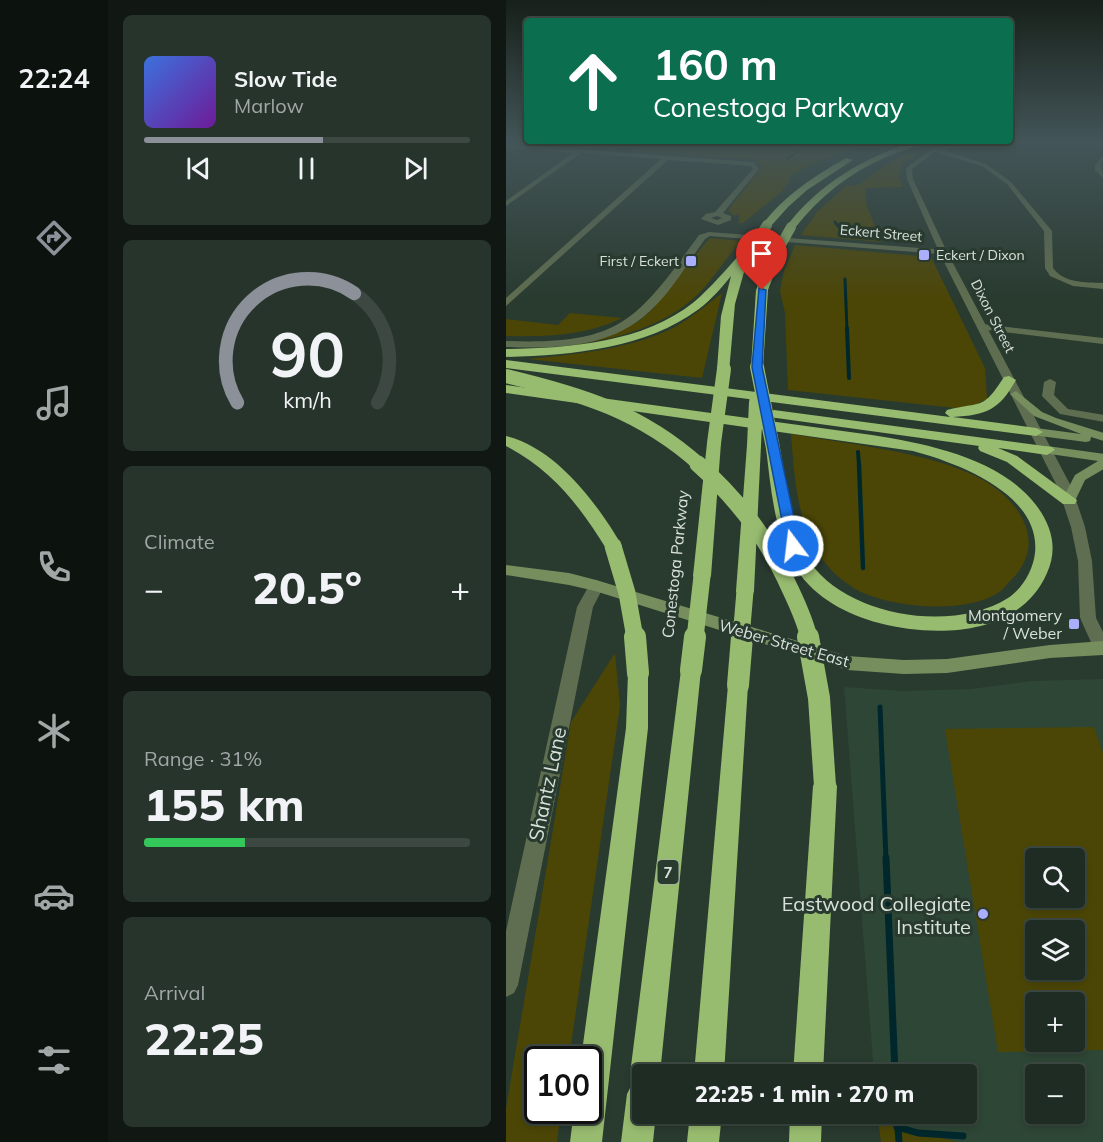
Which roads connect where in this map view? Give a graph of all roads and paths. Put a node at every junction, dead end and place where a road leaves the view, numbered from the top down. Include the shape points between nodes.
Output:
1 (521, 193) edge
2 (627, 193) edge
3 (735, 193) edge
4 (796, 193) edge
5 (820, 193) edge
6 (917, 193) edge
7 (1016, 193) edge
8 (506, 204) edge
9 (718, 214) dead end
10 (752, 248) junction
11 (943, 252) junction
12 (1103, 286) edge
13 (506, 303) edge
14 (982, 327) junction
15 (1103, 341) edge
16 (506, 344) edge
17 (506, 353) edge
18 (506, 364) edge
19 (757, 367) junction
20 (506, 376) edge
21 (1009, 380) junction
22 (1050, 381) dead end
23 (506, 389) edge
24 (528, 391) junction
25 (1016, 394) junction
26 (909, 416) junction
27 (1103, 418) edge
28 (1036, 432) junction
29 (955, 438) junction
30 (1103, 439) edge
31 (506, 440) edge
32 (1047, 450) junction
33 (1103, 458) edge
34 (1103, 464) edge
35 (1069, 500) junction
36 (506, 570) edge
37 (596, 586) junction
38 (1103, 649) edge
39 (514, 903) edge
40 (506, 985) edge
41 (646, 1064) edge
42 (709, 1064) edge
43 (809, 1064) edge
44 (639, 1124) edge
45 (705, 1124) edge
46 (805, 1124) edge
47 (586, 1142) edge
48 (637, 1142) edge
49 (703, 1142) edge
50 (804, 1142) edge

1 - 8 street
2 - 13 street
3 - 9 street
4 - 10 highway, Conestoga Parkway / 7, bridge via 782,205
5 - 19 highway, bridge via 791,227 762,290
6 - 11 street, Dixon Street
7 - 12 street via 1048,231 1052,273 1072,283
10 - 17 highway via 695,306 660,326 586,347
10 - 41 highway, Conestoga Parkway / 7, bridge via 731,288 726,315 702,576
11 - 14 street, Dixon Street
11 - 16 street, Eckert Street via 709,234 702,237 652,303 634,320 610,332 582,339
14 - 15 street
14 - 21 street, Dixon Street
18 - 26 highway
19 - 24 highway, bridge via 773,448 793,546 803,566 819,584 871,614 932,625 965,621 1012,606 1036,580 1045,546 1039,523 1028,506 998,480 946,456 833,434
19 - 42 highway, bridge via 745,591
20 - 43 highway, bridge via 601,402 641,422 688,454 756,525 801,610 818,685 824,786
21 - 25 street, Dixon Street
21 - 26 highway via 999,399 985,409
22 - 27 street via 1048,396 1064,412
23 - 24 highway
24 - 29 highway via 739,410
25 - 28 street, Dixon Street
25 - 30 main road via 1038,414
26 - 28 highway
28 - 30 main road
28 - 32 street, Dixon Street
29 - 32 highway
29 - 35 highway via 1012,459
31 - 47 highway, bridge via 556,470 601,523 627,586 636,633 637,728
32 - 33 main road
32 - 35 street, Dixon Street
34 - 35 main road via 1080,478
35 - 38 street, Dixon Street via 1085,561 1088,618
36 - 37 main road, Weber Street East
37 - 38 main road, Weber Street East via 847,663 919,668 1071,647
37 - 39 street, Shantz Lane via 585,607
39 - 40 street, Shantz Lane
44 - 48 highway
45 - 49 highway
46 - 50 highway

